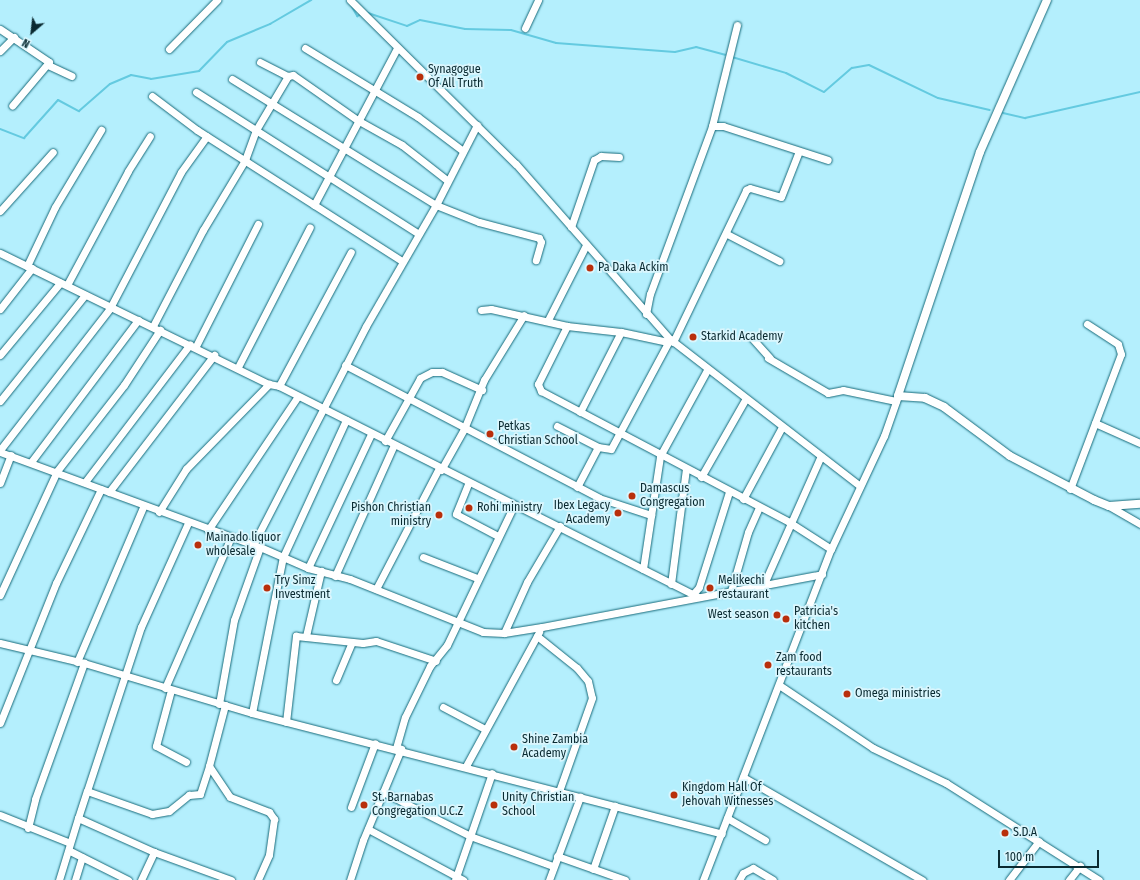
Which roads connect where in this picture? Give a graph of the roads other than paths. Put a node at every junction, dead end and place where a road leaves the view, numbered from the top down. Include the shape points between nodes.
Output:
1 (217, 0) edge
2 (350, 0) edge
3 (538, 0) edge
4 (1047, 0) edge
5 (737, 25) dead end
6 (524, 28) dead end
7 (0, 29) edge
8 (14, 37) junction
9 (305, 48) dead end
10 (397, 48) junction
11 (169, 49) dead end
12 (0, 51) edge
13 (260, 62) dead end
14 (48, 65) junction
15 (72, 76) dead end
16 (288, 76) junction
17 (232, 79) dead end
18 (196, 92) dead end
19 (374, 92) junction
20 (152, 96) dead end
21 (271, 103) junction
22 (12, 106) dead end
23 (359, 121) junction
24 (477, 125) junction
25 (712, 126) junction
26 (101, 130) dead end
27 (256, 130) junction
28 (150, 136) dead end
29 (208, 136) junction
30 (345, 148) junction
31 (463, 151) junction
32 (799, 151) junction
33 (53, 152) dead end
34 (619, 157) dead end
35 (245, 160) junction
36 (828, 160) dead end
37 (328, 177) junction
38 (448, 181) junction
39 (314, 205) junction
40 (436, 205) junction
41 (0, 212) edge
42 (258, 224) dead end
43 (310, 227) dead end
44 (571, 227) junction
45 (419, 234) junction
46 (727, 234) junction
47 (586, 245) junction
48 (351, 252) dead end
49 (2, 256) edge
50 (536, 260) dead end
51 (402, 261) junction
52 (779, 261) dead end
53 (30, 267) junction
54 (64, 284) junction
55 (85, 295) junction
56 (647, 303) junction
57 (640, 307) junction
58 (110, 308) junction
59 (0, 309) edge
60 (480, 310) dead end
61 (646, 314) junction
62 (524, 315) junction
63 (138, 320) junction
64 (548, 320) junction
65 (1087, 324) dead end
66 (153, 326) junction
67 (567, 326) junction
68 (160, 330) junction
69 (621, 332) junction
70 (752, 337) dead end
71 (670, 341) junction
72 (193, 345) junction
73 (214, 355) junction
74 (0, 356) edge
75 (345, 365) junction
76 (238, 367) junction
77 (707, 370) junction
78 (269, 384) junction
79 (279, 386) junction
80 (482, 390) junction
81 (298, 396) junction
82 (409, 399) junction
83 (897, 399) junction
84 (745, 400) junction
85 (0, 401) edge
86 (323, 408) junction
87 (580, 412) junction
88 (346, 420) junction
89 (1095, 423) junction
90 (558, 426) dead end
91 (782, 427) junction
92 (464, 429) junction
93 (371, 434) junction
94 (620, 434) junction
95 (386, 441) junction
96 (1140, 443) edge
97 (394, 445) junction
98 (598, 447) junction
99 (0, 451) edge
100 (11, 455) junction
101 (660, 456) junction
102 (820, 456) junction
103 (31, 462) junction
104 (440, 469) junction
105 (686, 469) junction
106 (57, 471) junction
107 (701, 477) junction
108 (85, 482) junction
109 (0, 483) edge
110 (468, 484) junction
111 (859, 485) junction
112 (577, 487) junction
113 (101, 489) junction
114 (1070, 489) junction
115 (109, 492) junction
116 (729, 492) junction
117 (743, 499) junction
118 (1140, 504) edge
119 (514, 505) junction
120 (1109, 506) junction
121 (143, 507) junction
122 (759, 508) junction
123 (159, 512) junction
124 (651, 515) junction
125 (789, 522) junction
126 (188, 523) junction
127 (1140, 524) edge
128 (560, 526) junction
129 (208, 530) junction
130 (498, 536) junction
131 (231, 537) junction
132 (256, 546) junction
133 (831, 549) junction
134 (283, 557) junction
135 (423, 557) dead end
136 (308, 568) junction
137 (643, 569) junction
138 (321, 571) junction
139 (822, 574) junction
140 (335, 576) junction
141 (477, 578) junction
142 (671, 584) junction
143 (762, 586) junction
144 (376, 589) junction
145 (731, 591) junction
146 (0, 594) edge
147 (696, 595) junction
148 (458, 622) junction
149 (542, 627) junction
150 (504, 633) junction
151 (306, 636) junction
152 (537, 636) junction
153 (352, 642) junction
154 (0, 644) edge
155 (30, 650) junction
156 (436, 661) junction
157 (81, 663) junction
158 (126, 676) junction
159 (336, 680) dead end
160 (778, 685) junction
161 (168, 689) junction
162 (222, 705) junction
163 (443, 707) dead end
164 (252, 712) junction
165 (286, 722) junction
166 (0, 723) edge
167 (485, 729) junction
168 (375, 743) junction
169 (399, 749) junction
170 (186, 762) dead end
171 (208, 766) junction
172 (466, 766) junction
173 (492, 773) junction
174 (743, 777) junction
175 (87, 791) junction
176 (560, 791) junction
177 (383, 792) junction
178 (580, 797) junction
179 (615, 806) junction
180 (351, 807) dead end
181 (0, 815) edge
182 (78, 818) junction
183 (727, 818) junction
184 (28, 828) junction
185 (368, 829) junction
186 (722, 834) junction
187 (470, 836) junction
188 (764, 840) dead end
189 (1039, 841) junction
190 (70, 843) junction
191 (70, 851) junction
192 (154, 852) junction
193 (557, 856) junction
194 (82, 857) junction
195 (554, 866) junction
196 (1080, 866) junction
197 (593, 869) junction
198 (458, 879) edge
199 (59, 880) edge
200 (75, 880) edge
201 (128, 880) edge
202 (141, 880) edge
203 (231, 880) edge
204 (258, 880) edge
205 (350, 880) edge
206 (549, 880) edge
207 (625, 880) edge
208 (703, 880) edge
209 (739, 880) edge
210 (774, 880) edge
211 (922, 880) edge
212 (1009, 880) edge
213 (1069, 880) edge
214 (1100, 880) edge

1 - 11 street
2 - 10 street
3 - 6 street
4 - 83 street via 980,152
5 - 25 street
7 - 8 street
8 - 12 street
8 - 14 street via 44,57
9 - 19 street
10 - 19 street
10 - 24 street
13 - 16 street
14 - 15 street
14 - 22 street
16 - 21 street
16 - 23 street via 293,75
17 - 21 street
18 - 27 street
19 - 23 street
19 - 31 street via 418,117
20 - 29 street
21 - 27 street
21 - 30 street
23 - 30 street
23 - 38 street via 402,145
24 - 31 street
24 - 44 street
25 - 32 street via 723,126
25 - 56 street
26 - 53 street via 58,202
27 - 35 street
27 - 37 street
28 - 54 street
29 - 35 street
29 - 58 street via 181,172
30 - 37 street
30 - 40 street
31 - 38 street
32 - 36 street
32 - 46 street via 782,195 778,197 748,189
33 - 41 street
34 - 44 street via 602,156 594,160
35 - 39 street
35 - 66 street via 203,230
37 - 39 street
37 - 45 street
38 - 40 street
39 - 51 street
40 - 45 street
40 - 50 street via 479,222 539,238 541,242
42 - 72 street
43 - 76 street
44 - 47 street
45 - 51 street
46 - 52 street
46 - 71 street
47 - 57 street
47 - 64 street
48 - 79 street
49 - 53 street
51 - 75 street
53 - 54 street
53 - 59 street
54 - 55 street
54 - 74 street
55 - 58 street
55 - 85 street
56 - 57 street
56 - 61 street
57 - 61 street
58 - 63 street
58 - 99 street
60 - 62 street via 491,309
61 - 71 street
62 - 64 street
62 - 80 street via 499,352
63 - 66 street
63 - 103 street
64 - 67 street
65 - 89 street via 1118,344 1121,354
66 - 68 street
67 - 69 street
67 - 87 street via 538,389
68 - 72 street
68 - 106 street via 124,385
69 - 71 street
69 - 87 street
70 - 83 street via 769,358 828,393 843,390
71 - 77 street
71 - 94 street
72 - 73 street
72 - 108 street
73 - 76 street
73 - 115 street
75 - 82 street
75 - 86 street
76 - 78 street
77 - 84 street
77 - 101 street
78 - 79 street
78 - 123 street via 186,469
79 - 81 street
80 - 82 street via 455,377 432,372 420,378
80 - 92 street
81 - 86 street
81 - 129 street
82 - 92 street
82 - 95 street
83 - 111 street via 884,436
83 - 114 street via 925,398 944,407 1010,456
84 - 91 street
84 - 107 street
86 - 88 street
86 - 132 street
87 - 94 street
88 - 93 street
88 - 134 street
89 - 96 street
89 - 114 street
90 - 98 street
91 - 102 street
91 - 117 street
92 - 104 street
92 - 112 street
93 - 95 street
93 - 136 street
94 - 98 street via 611,449
94 - 101 street
95 - 97 street
97 - 104 street
97 - 140 street
98 - 112 street
99 - 100 street
100 - 103 street
100 - 109 street
101 - 105 street
101 - 124 street
102 - 111 street
102 - 125 street
103 - 106 street
104 - 110 street
104 - 144 street
105 - 107 street
105 - 142 street
106 - 108 street
106 - 146 street
107 - 116 street
108 - 113 street
110 - 119 street
110 - 130 street via 456,514
111 - 133 street
112 - 124 street via 620,507
113 - 115 street
113 - 155 street via 56,583
114 - 120 street
115 - 121 street
116 - 117 street
116 - 147 street
117 - 122 street
118 - 120 street
119 - 128 street
119 - 130 street
120 - 127 street
121 - 123 street
121 - 157 street
122 - 125 street
122 - 145 street via 748,532
123 - 126 street
124 - 137 street
125 - 133 street
125 - 143 street
126 - 129 street
126 - 158 street via 149,607
128 - 137 street
128 - 150 street via 527,582
129 - 131 street
130 - 141 street
131 - 132 street
131 - 161 street
132 - 134 street
132 - 162 street via 234,620
133 - 139 street
134 - 136 street
134 - 164 street
135 - 141 street
136 - 138 street
137 - 142 street
138 - 140 street
138 - 151 street
139 - 143 street
139 - 160 street
140 - 144 street
141 - 148 street
142 - 147 street
143 - 145 street
144 - 148 street
145 - 147 street
147 - 149 street
148 - 150 street via 483,632
148 - 156 street
149 - 150 street
149 - 152 street
151 - 153 street
151 - 165 street via 296,636 293,640
152 - 167 street
152 - 176 street via 577,668 588,681 592,698
153 - 156 street via 376,641
153 - 159 street
154 - 155 street
155 - 157 street
155 - 166 street
156 - 169 street via 430,666 405,718
157 - 158 street
157 - 184 street via 35,799
158 - 161 street
158 - 175 street
160 - 174 street
160 - 189 street via 873,748 946,783
161 - 162 street
161 - 170 street via 156,746
162 - 164 street
162 - 171 street
163 - 167 street
164 - 165 street
165 - 168 street
167 - 172 street
168 - 169 street
168 - 180 street
169 - 172 street
169 - 177 street
171 - 175 street via 200,794 189,795 169,811 152,814
171 - 204 street via 230,797 273,815 269,855
172 - 173 street
173 - 176 street
173 - 187 street
174 - 183 street
174 - 211 street
175 - 182 street
176 - 178 street
177 - 185 street
177 - 187 street
178 - 179 street
178 - 193 street
179 - 186 street
179 - 197 street
181 - 184 street
182 - 190 street
182 - 192 street
183 - 186 street
183 - 188 street
184 - 190 street
185 - 198 street
185 - 205 street
186 - 208 street
187 - 195 street
187 - 198 street
189 - 196 street
189 - 212 street
190 - 191 street
191 - 194 street
191 - 199 street
192 - 202 street
192 - 203 street
193 - 195 street
193 - 197 street
194 - 200 street
194 - 201 street
195 - 206 street
196 - 213 street
196 - 214 street
197 - 207 street
209 - 210 street via 743,873 753,868

